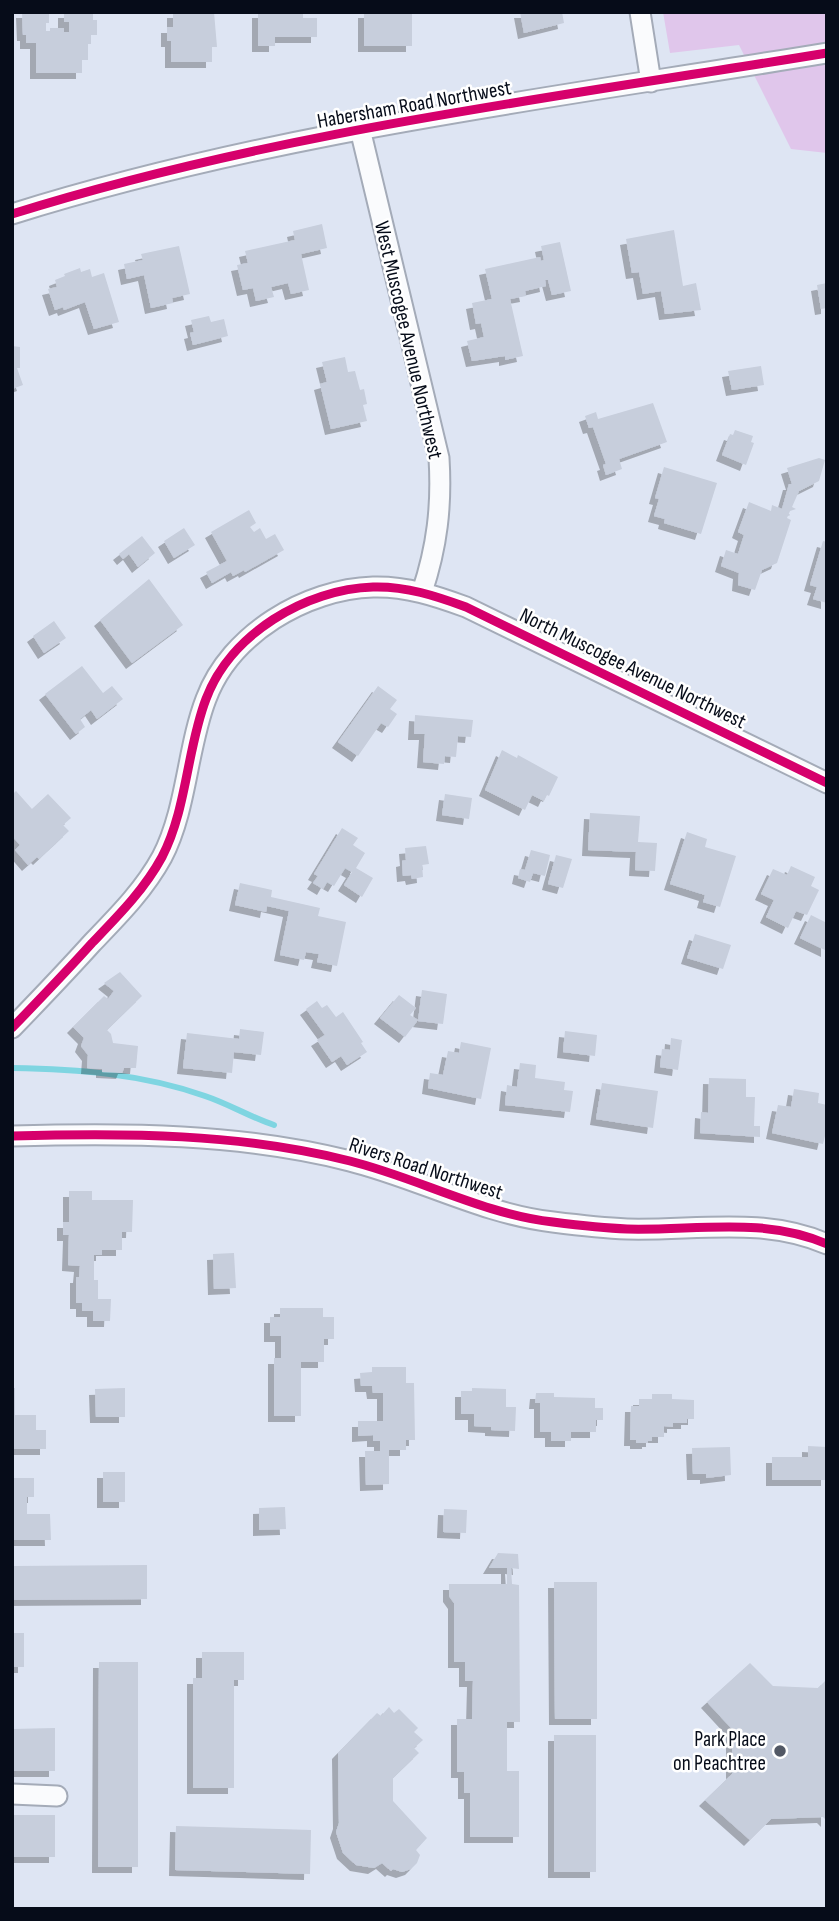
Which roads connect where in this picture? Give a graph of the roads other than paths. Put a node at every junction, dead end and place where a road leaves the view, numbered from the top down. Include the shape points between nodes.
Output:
1 (640, 12) edge
2 (827, 53) edge
3 (651, 82) junction
4 (360, 129) junction
5 (12, 214) edge
6 (422, 592) junction
7 (827, 783) edge
8 (12, 1028) edge
9 (12, 1136) edge
10 (827, 1244) edge
11 (12, 1794) edge
12 (57, 1796) dead end

1 - 3 street
2 - 3 street, Habersham Road Northwest
3 - 4 street, Habersham Road Northwest
4 - 5 street, Habersham Road Northwest via 220,158
4 - 6 street, West Muscogee Avenue Northwest via 439,458 439,526
6 - 7 street, North Muscogee Avenue Northwest via 528,636
6 - 8 street, North Muscogee Avenue Northwest via 373,587 326,595 268,623 236,650 205,699 172,830 152,875
9 - 10 street, Rivers Road Northwest via 87,1134 246,1141 352,1161 497,1210 550,1222 628,1229 766,1229
11 - 12 street

